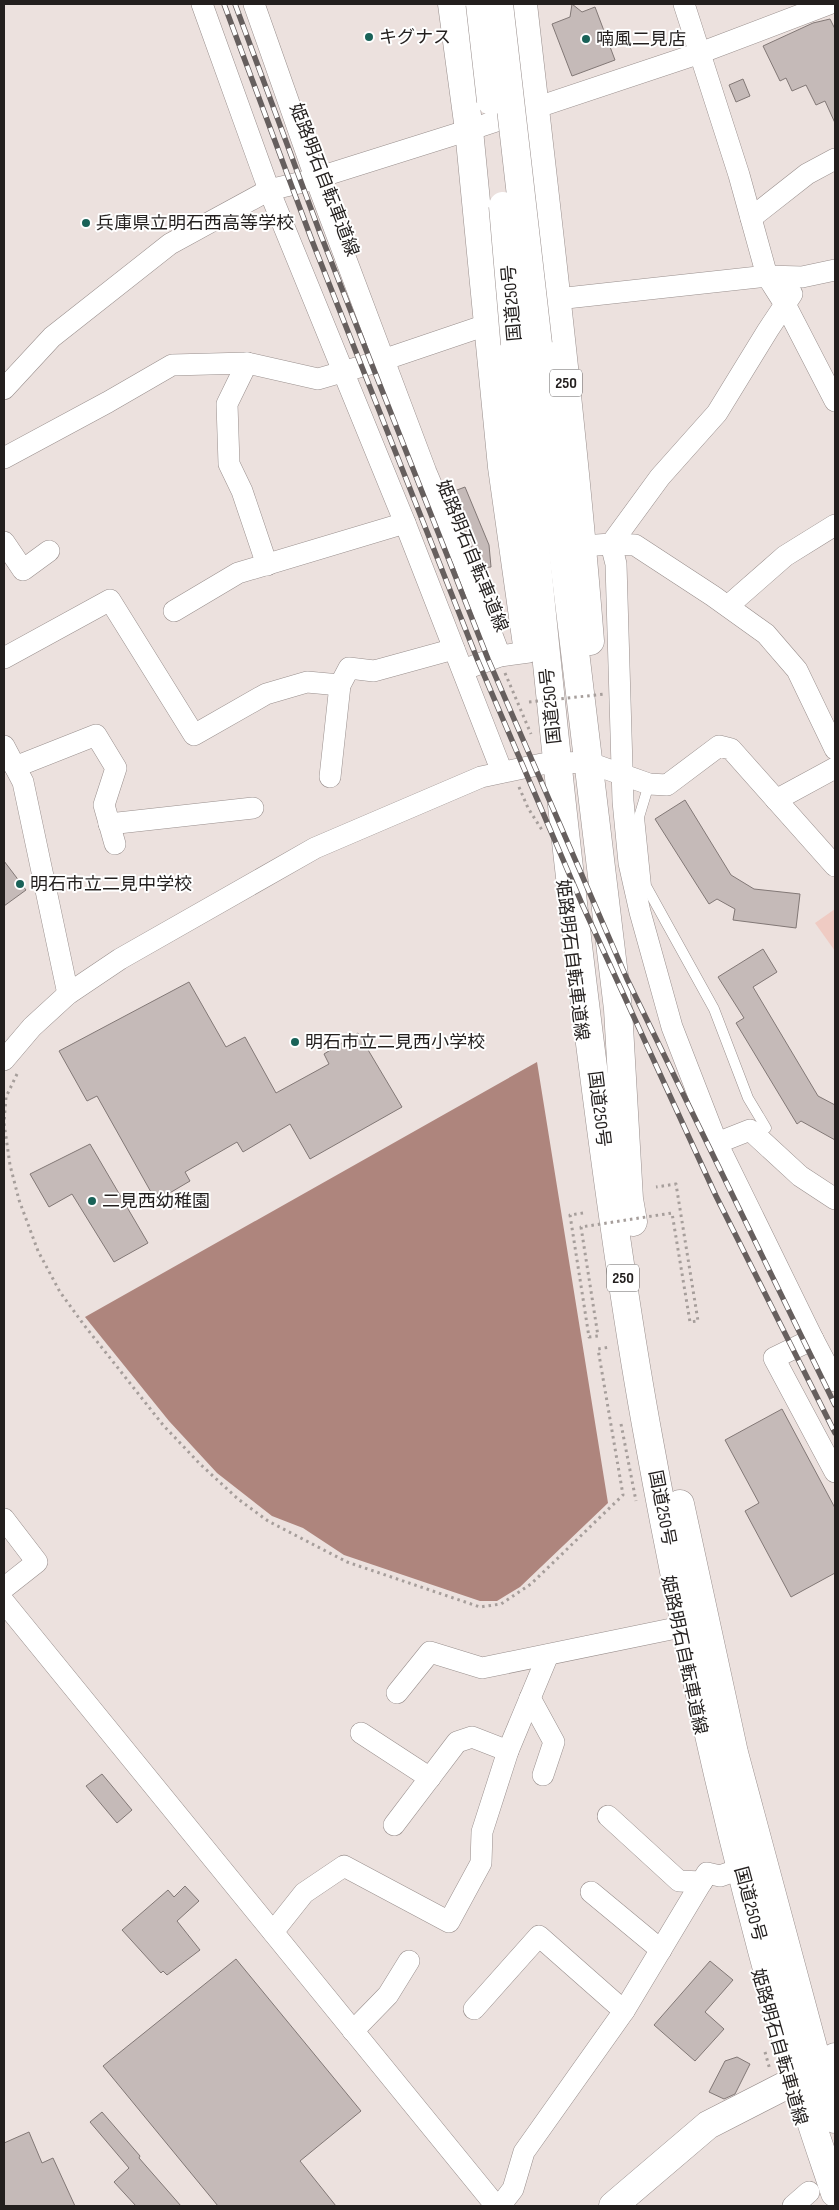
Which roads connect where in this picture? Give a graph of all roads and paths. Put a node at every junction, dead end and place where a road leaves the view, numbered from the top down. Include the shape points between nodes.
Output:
1 (202, 4) edge
2 (254, 4) edge
3 (452, 4) edge
4 (480, 4) edge
5 (499, 4) edge
6 (523, 4) edge
7 (684, 4) edge
8 (830, 4) edge
9 (700, 53) junction
10 (535, 107) junction
11 (469, 130) junction
12 (835, 159) edge
13 (316, 177) junction
14 (268, 190) junction
15 (751, 218) junction
16 (835, 270) edge
17 (767, 276) junction
18 (802, 277) junction
19 (557, 299) junction
20 (786, 306) junction
21 (487, 324) junction
22 (526, 344) junction
23 (384, 358) junction
24 (246, 363) junction
25 (344, 371) junction
26 (4, 388) edge
27 (835, 401) edge
28 (4, 458) edge
29 (405, 522) junction
30 (835, 525) edge
31 (4, 542) edge
32 (611, 544) junction
33 (583, 546) junction
34 (49, 551) dead end
35 (267, 564) junction
36 (728, 606) junction
37 (174, 611) dead end
38 (454, 649) junction
39 (529, 652) junction
40 (4, 658) edge
41 (501, 660) junction
42 (463, 670) junction
43 (340, 685) junction
44 (606, 694) dead end
45 (539, 701) junction
46 (4, 746) edge
47 (835, 749) edge
48 (587, 762) junction
49 (550, 764) junction
50 (15, 767) junction
51 (835, 768) edge
52 (502, 772) junction
53 (622, 775) junction
54 (330, 777) dead end
55 (649, 784) junction
56 (776, 800) junction
57 (253, 808) dead end
58 (543, 839) dead end
59 (834, 862) edge
60 (68, 994) junction
61 (11, 1066) edge
62 (766, 1128) dead end
63 (717, 1143) junction
64 (656, 1187) dead end
65 (835, 1199) edge
66 (590, 1211) dead end
67 (592, 1221) dead end
68 (593, 1230) dead end
69 (609, 1337) dead end
70 (813, 1339) junction
71 (610, 1347) junction
72 (611, 1355) dead end
73 (835, 1380) edge
74 (620, 1416) dead end
75 (835, 1472) edge
76 (637, 1507) dead end
77 (4, 1519) edge
78 (4, 1588) edge
79 (4, 1602) edge
80 (686, 1626) junction
81 (548, 1655) junction
82 (397, 1693) dead end
83 (530, 1698) junction
84 (361, 1733) dead end
85 (508, 1751) junction
86 (543, 1775) dead end
87 (430, 1778) junction
88 (608, 1816) dead end
89 (394, 1825) dead end
90 (740, 1868) junction
91 (702, 1882) junction
92 (591, 1892) dead end
93 (273, 1932) junction
94 (661, 1950) junction
95 (409, 1961) dead end
96 (474, 2009) dead end
97 (624, 2011) junction
98 (353, 2031) junction
99 (762, 2042) dead end
100 (807, 2073) edge
101 (835, 2119) edge
102 (822, 2192) edge
103 (496, 2206) edge
104 (500, 2206) edge
105 (613, 2206) edge
106 (793, 2206) edge

1 - 14 street
2 - 13 street
3 - 11 main road
4 - 22 main road, 国道250号 / 250, bridge via 505,222
5 - 22 main road, 国道250号 / 250, bridge
6 - 10 main road, 250
7 - 9 street
8 - 9 street
9 - 10 street
9 - 15 street
10 - 11 street
10 - 19 main road, 250
11 - 13 street
11 - 21 main road
12 - 15 street via 807,174
13 - 14 street
13 - 23 street
14 - 25 street
14 - 26 street via 170,244 52,337
15 - 17 street
16 - 18 street
17 - 18 street
17 - 19 street
17 - 20 street
18 - 20 street
19 - 21 street
19 - 33 main road, 250
20 - 27 street
20 - 32 street via 717,414 660,477
21 - 23 street
21 - 39 main road via 502,467
22 - 45 main road, 国道250号 / 250
22 - 48 main road, 国道250号 / 250
23 - 25 street
23 - 41 street
24 - 25 street via 318,378
24 - 28 street via 172,364
24 - 35 street via 227,404 229,464
25 - 29 street
29 - 35 street
29 - 38 street
30 - 36 street via 785,556
31 - 34 street via 23,570
32 - 33 street
32 - 36 street via 635,545
32 - 53 street via 616,564
33 - 48 main road, 250 via 597,719
35 - 37 street via 238,573
36 - 47 street via 766,634 797,670
38 - 42 street
38 - 43 street via 374,671 350,668
39 - 41 street
39 - 45 main road
40 - 43 street via 110,600 194,735 266,694 307,682
41 - 42 street
41 - 49 path via 538,749
42 - 52 street
43 - 54 street
44 - 45 path, bridge
45 - 49 main road, 国道250号 / 250
46 - 50 street
48 - 49 street
48 - 53 street
48 - 100 main road, 国道250号 / 250 via 618,1008 629,1199 668,1445
49 - 52 street
49 - 58 path via 518,786 542,830
49 - 80 main road, 国道250号 / 250 via 581,968 610,1200 648,1438
50 - 57 street via 96,735 116,768 104,805 112,834
50 - 60 street via 23,782
51 - 56 street
52 - 60 street via 481,776 315,848 120,959
53 - 55 street
53 - 63 street via 629,863 640,912 672,1027
55 - 56 street via 667,785 719,746 731,749
55 - 62 lane via 639,817 646,886 714,1009 748,1098
56 - 59 street
60 - 61 street via 32,1027
61 - 71 path via 4,1123 10,1165 38,1251 60,1292 163,1425 200,1464 268,1521 346,1562 480,1607 501,1604 532,1584 623,1495 598,1349
63 - 65 street via 750,1130 800,1176
63 - 70 street
64 - 66 path, bridge via 676,1184 698,1321 690,1322 672,1213 581,1227 598,1336 589,1337 570,1216
67 - 68 path
69 - 71 path
70 - 73 street
70 - 75 street via 774,1358
71 - 72 path
74 - 76 path
77 - 78 street via 38,1562
79 - 93 street
80 - 81 street
80 - 90 main road, 国道250号 / 250
81 - 82 street via 482,1668 430,1652
81 - 83 street
83 - 85 street
83 - 86 street via 554,1742
84 - 87 street
85 - 87 street via 472,1737 457,1742
85 - 93 street via 482,1832 481,1863 449,1922 344,1866 304,1892
87 - 89 street
88 - 91 street via 679,1881
90 - 91 street via 720,1876 707,1873
90 - 100 main road, 国道250号 / 250
91 - 94 street
92 - 94 street
93 - 98 street
94 - 97 street
95 - 98 street via 388,1995
96 - 97 street via 543,1932
97 - 104 street via 524,2152 513,2189
98 - 103 street
99 - 100 path, 姫路明石自転車道線
100 - 101 main road, 国道250号 / 250
100 - 102 main road, 国道250号 / 250
100 - 105 main road via 708,2125
102 - 106 street

